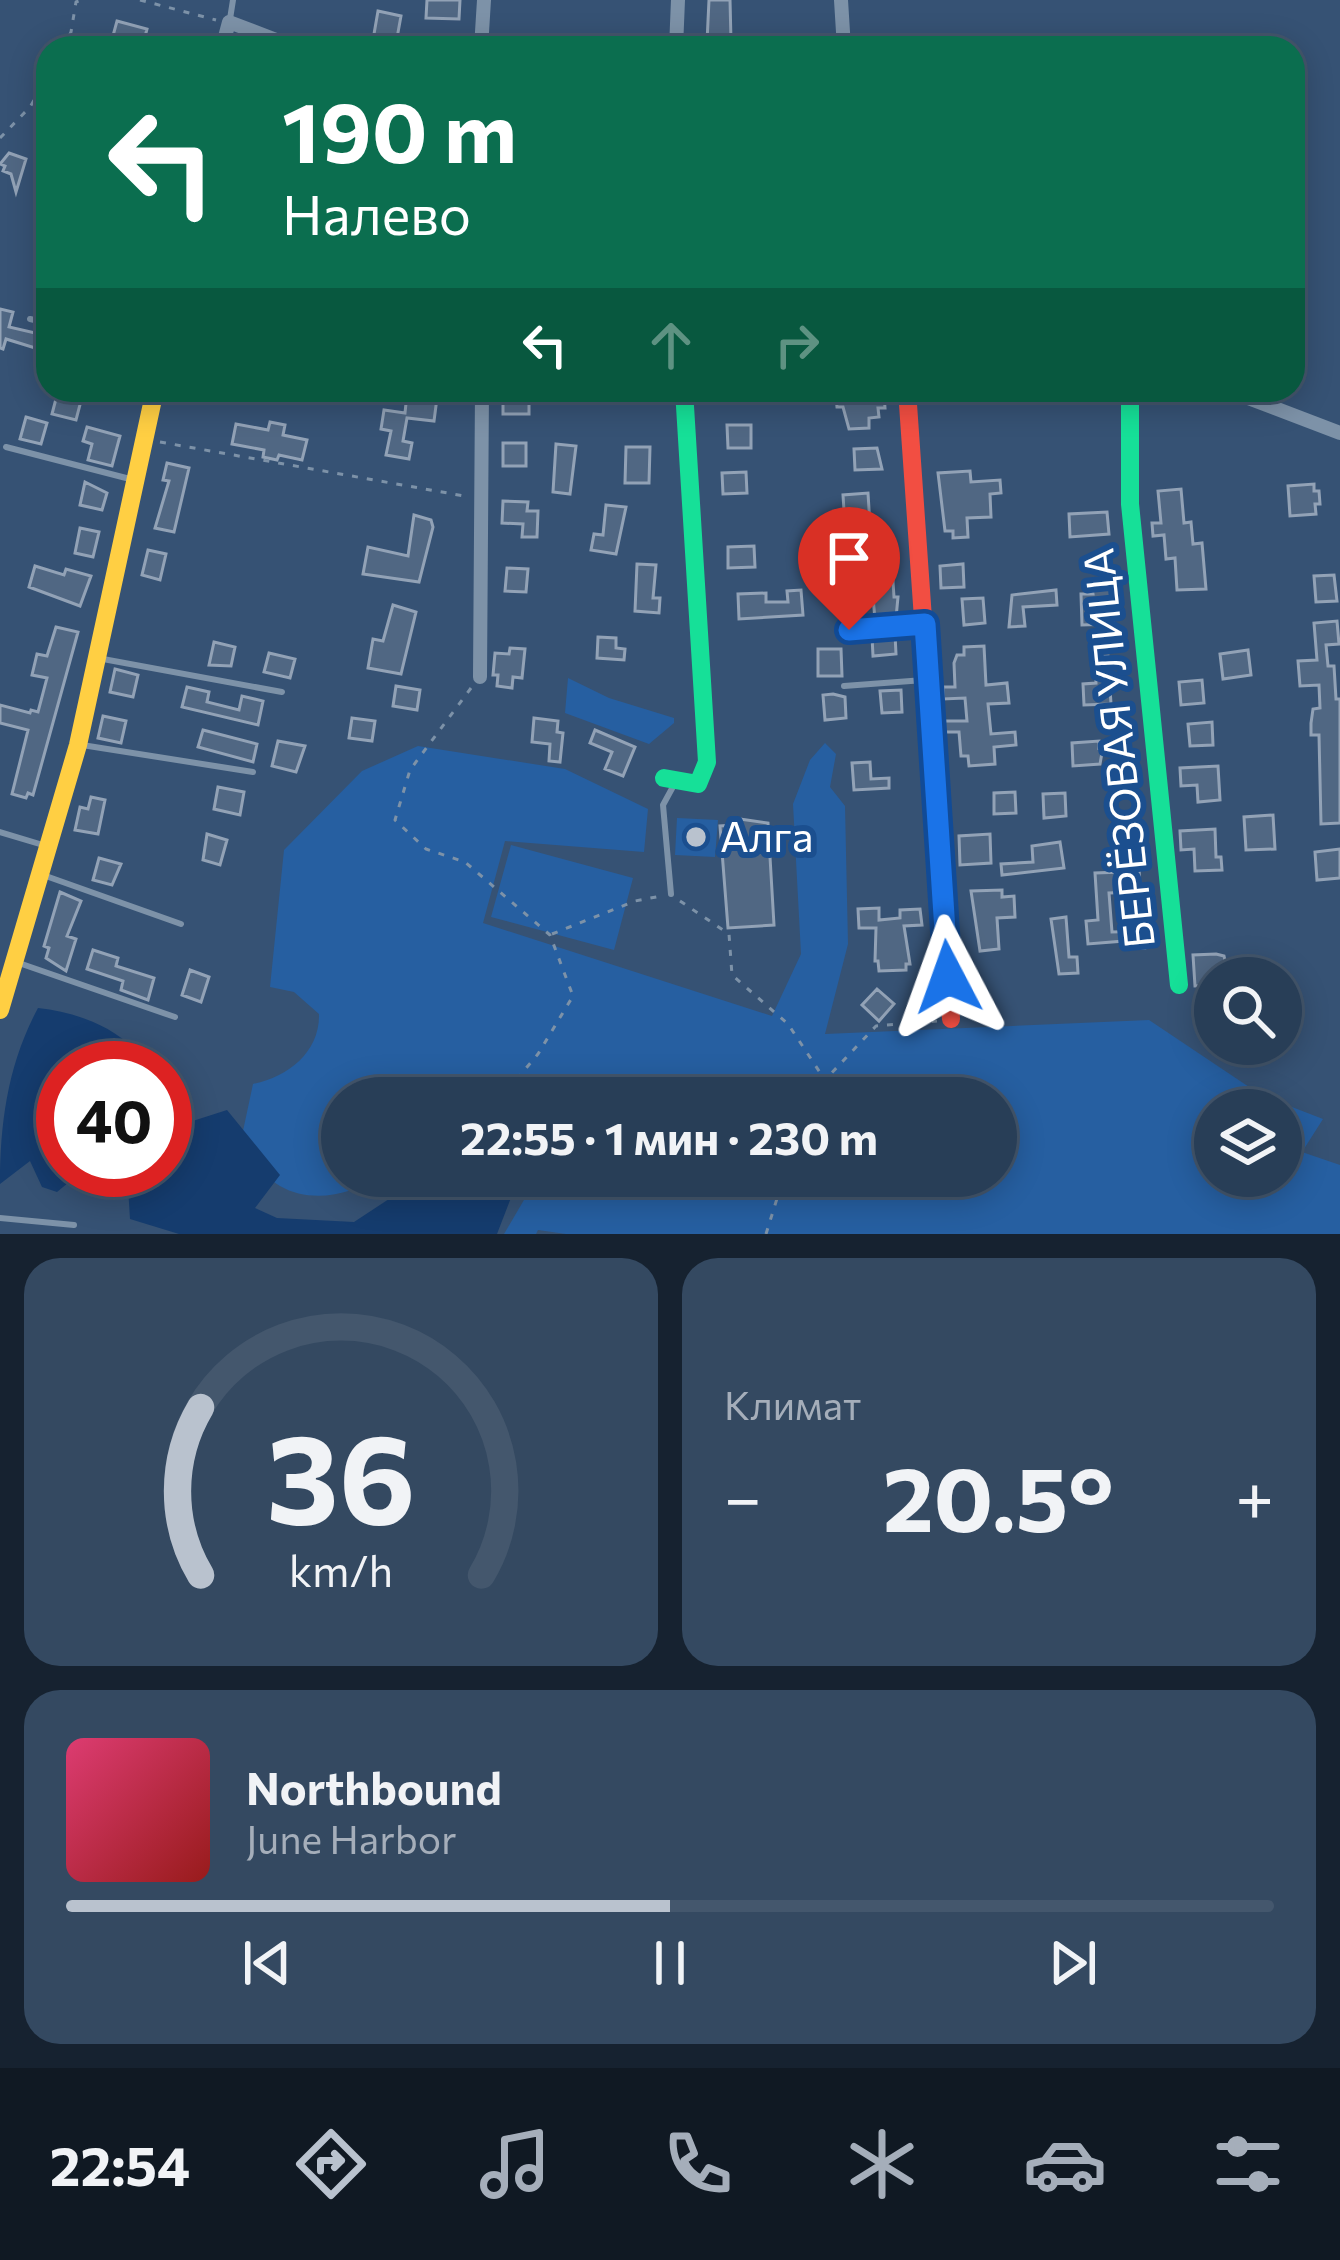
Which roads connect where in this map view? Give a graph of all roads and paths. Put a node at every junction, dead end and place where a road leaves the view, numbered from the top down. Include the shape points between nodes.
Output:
1 (80, 0) edge
2 (140, 0) edge
3 (233, 0) edge
4 (484, 0) edge
5 (677, 0) edge
6 (841, 0) edge
7 (229, 22) junction
8 (69, 36) edge
9 (225, 36) edge
10 (266, 36) edge
11 (482, 36) edge
12 (676, 36) edge
13 (843, 36) edge
14 (36, 97) edge
15 (0, 138) edge
16 (30, 319) dead end
17 (36, 320) edge
18 (153, 402) edge
19 (482, 402) edge
20 (685, 402) edge
21 (909, 402) edge
22 (1130, 402) edge
23 (1258, 402) edge
24 (1340, 434) edge
25 (147, 440) junction
26 (6, 447) dead end
27 (136, 480) junction
28 (482, 499) junction
29 (925, 624) junction
30 (849, 630) dead end
31 (96, 658) junction
32 (480, 677) joint
33 (929, 680) junction
34 (844, 686) dead end
35 (282, 692) dead end
36 (79, 745) junction
37 (253, 772) dead end
38 (670, 779) joint
39 (0, 832) edge
40 (48, 846) junction
41 (39, 873) junction
42 (670, 894) junction
43 (181, 925) dead end
44 (550, 935) junction
45 (13, 961) junction
46 (1179, 985) dead end
47 (0, 1010) edge
48 (175, 1017) dead end
49 (951, 1019) joint
50 (519, 1077) edge
51 (823, 1077) edge
52 (828, 1077) edge
53 (777, 1197) edge
54 (0, 1218) edge
55 (74, 1226) dead end
56 (766, 1234) edge

1 - 8 path
2 - 7 path
3 - 7 lane
4 - 11 street
5 - 12 street
6 - 13 street
7 - 9 street
7 - 10 street
14 - 15 path
16 - 17 lane
18 - 25 street
19 - 28 street
20 - 38 street via 707,762 698,784
21 - 29 street
22 - 46 street, БЕРЁЗОВАЯ УЛИЦА via 1130,504
23 - 24 street
25 - 27 street
25 - 28 path
26 - 27 lane
27 - 31 street
28 - 32 street
29 - 30 lane
29 - 33 street
31 - 35 lane
31 - 36 street
32 - 44 path via 410,770 395,820 426,849 465,862
33 - 34 lane
33 - 49 street
36 - 37 lane
36 - 40 street
38 - 42 lane
39 - 40 lane
40 - 41 street
41 - 43 lane
41 - 45 street
42 - 44 path
42 - 51 path via 729,934 732,975 788,1024
44 - 50 path via 573,996
45 - 47 street
45 - 48 lane
49 - 52 path via 876,1026
53 - 56 path
54 - 55 lane

